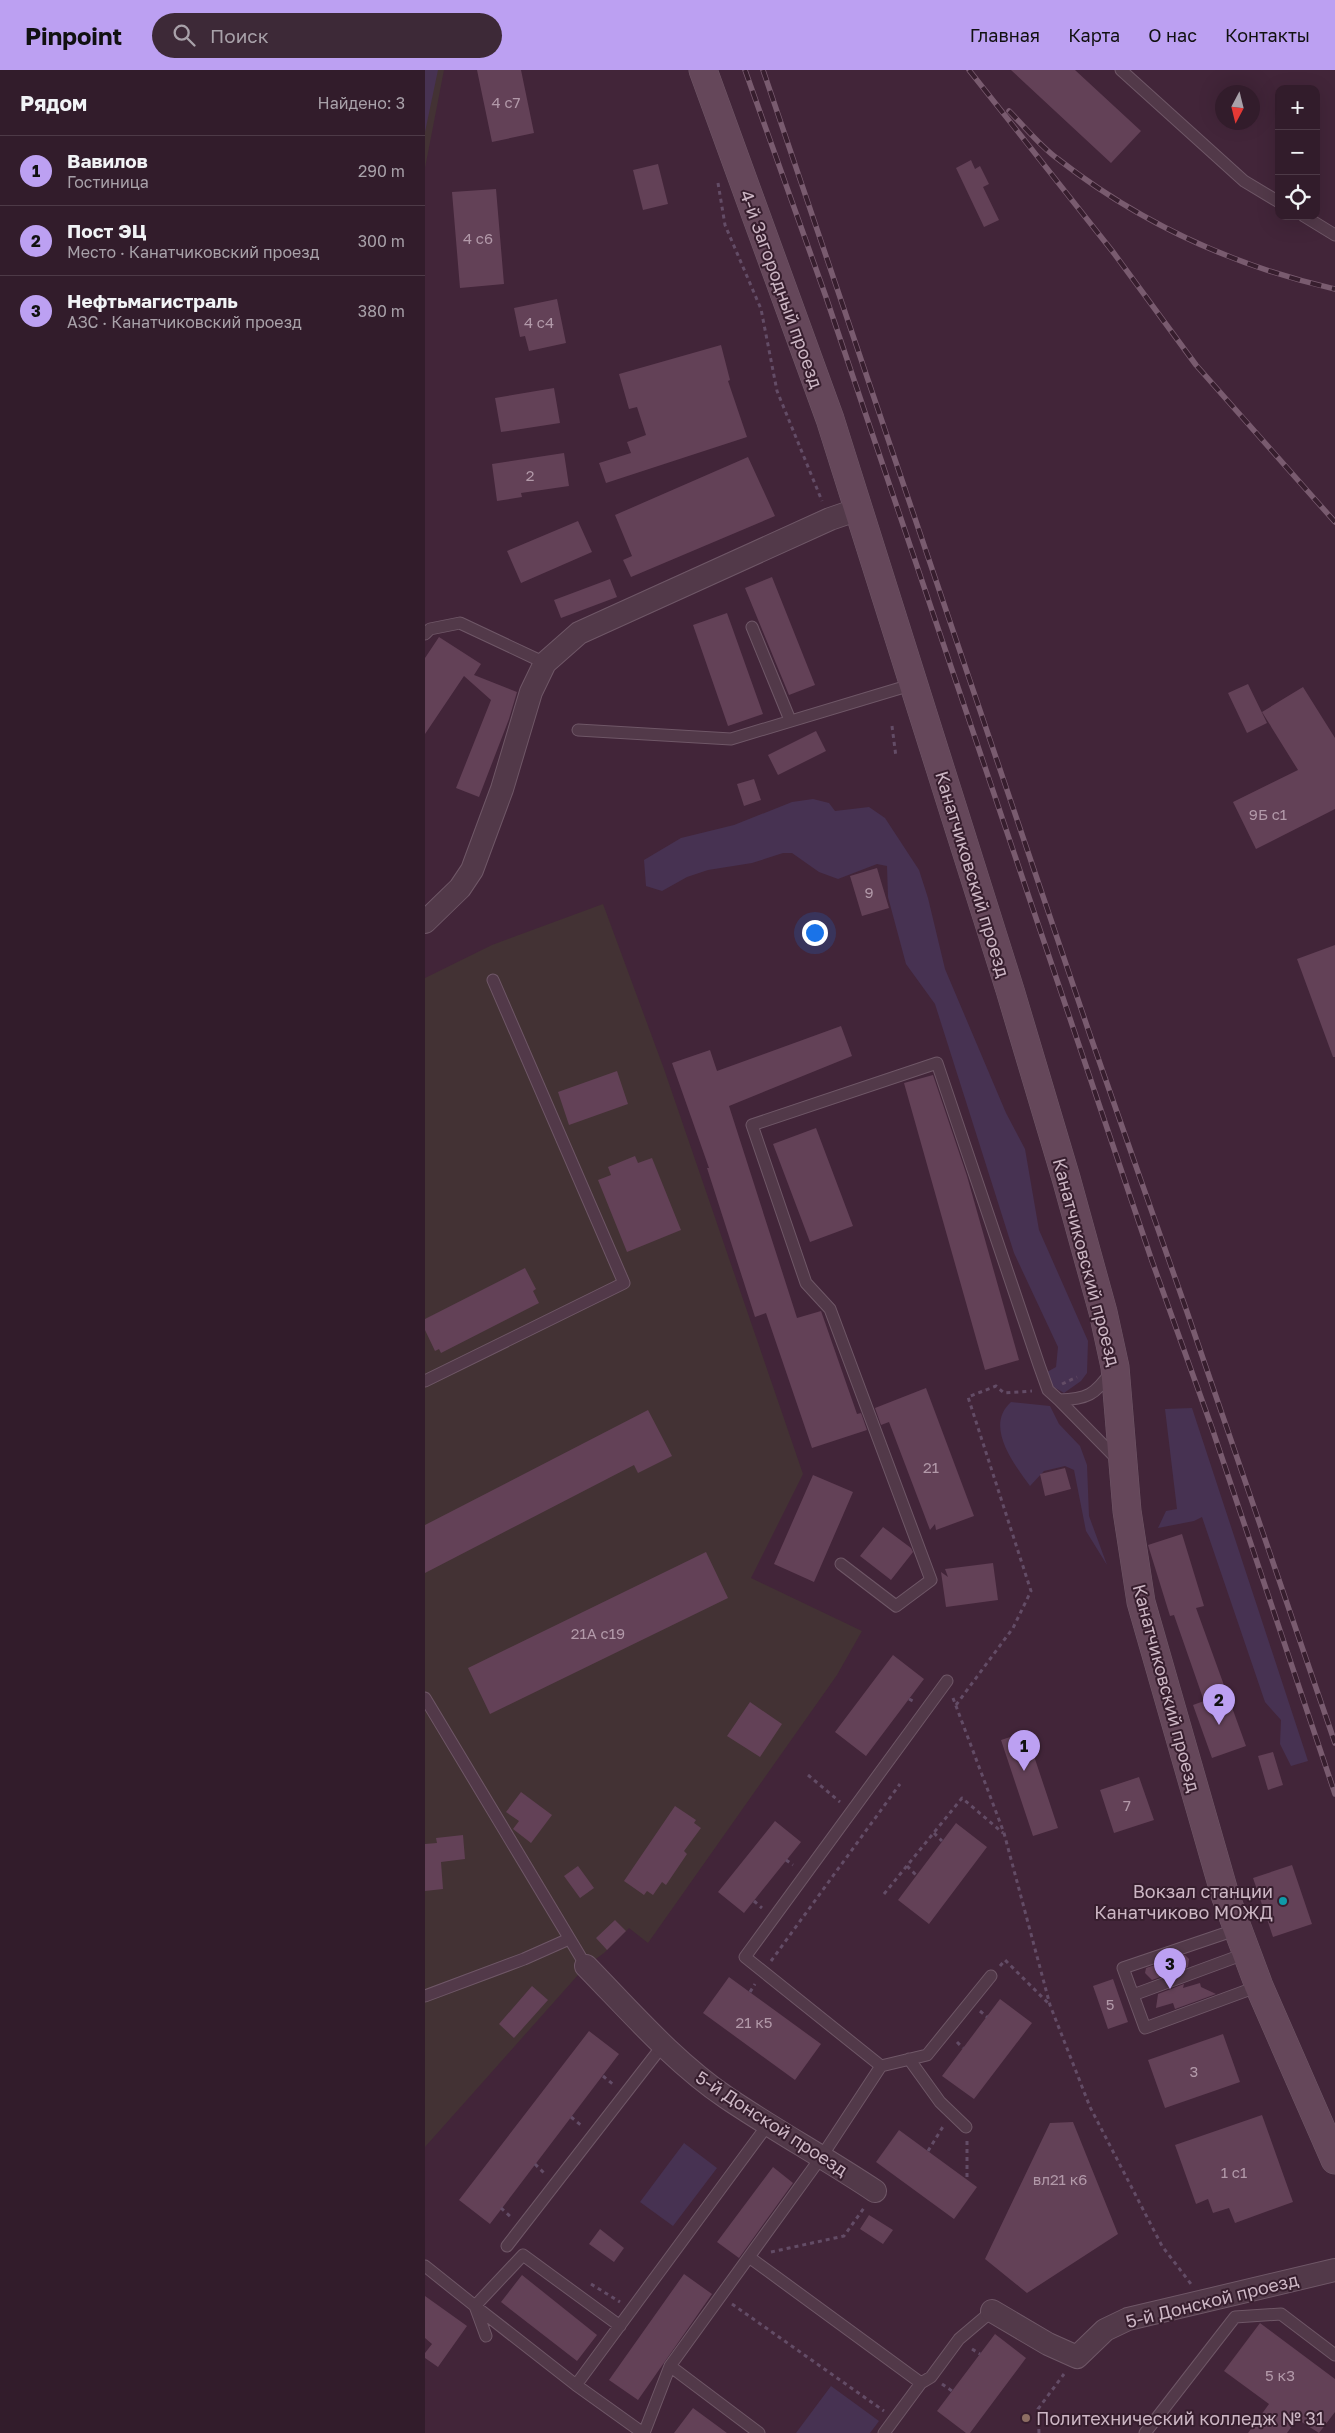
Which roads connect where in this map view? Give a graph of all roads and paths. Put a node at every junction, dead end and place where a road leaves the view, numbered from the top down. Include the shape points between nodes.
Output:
1 (703, 70) edge
2 (1121, 70) edge
3 (717, 178) dead end
4 (1275, 200) edge
5 (1311, 220) edge
6 (1335, 235) edge
7 (859, 509) junction
8 (830, 519) junction
9 (752, 627) dead end
10 (425, 634) edge
11 (545, 663) junction
12 (914, 684) junction
13 (790, 720) junction
14 (892, 726) dead end
15 (579, 730) dead end
16 (897, 757) dead end
17 (425, 922) edge
18 (493, 980) dead end
19 (1115, 1367) junction
20 (425, 1381) edge
21 (1048, 1390) junction
22 (1059, 1400) junction
23 (1124, 1467) junction
24 (841, 1564) dead end
25 (947, 1681) joint
26 (425, 1698) edge
27 (956, 1705) junction
28 (807, 1775) dead end
29 (900, 1784) dead end
30 (852, 1812) junction
31 (934, 1833) junction
32 (1004, 1833) junction
33 (942, 1841) dead end
34 (907, 1866) junction
35 (916, 1876) dead end
36 (884, 1894) dead end
37 (569, 1938) junction
38 (1243, 1941) junction
39 (586, 1966) joint
40 (763, 1972) junction
41 (991, 1976) joint
42 (1259, 1986) junction
43 (425, 1996) edge
44 (1133, 1996) junction
45 (1050, 2005) junction
46 (663, 2045) junction
47 (909, 2059) junction
48 (881, 2066) junction
49 (952, 2111) junction
50 (769, 2123) junction
51 (967, 2127) joint
52 (928, 2151) dead end
53 (822, 2156) junction
54 (1335, 2160) edge
55 (967, 2179) dead end
56 (875, 2191) joint
57 (507, 2246) dead end
58 (749, 2257) junction
59 (425, 2266) edge
60 (1335, 2270) edge
61 (720, 2296) junction
62 (1204, 2302) junction
63 (475, 2306) junction
64 (992, 2311) joint
65 (620, 2326) junction
66 (485, 2336) dead end
67 (1335, 2355) edge
68 (1077, 2357) junction
69 (670, 2366) junction
70 (921, 2383) junction
71 (577, 2386) junction
72 (894, 2419) junction
73 (643, 2433) edge
74 (759, 2433) edge
75 (884, 2433) edge
76 (1039, 2433) edge
77 (1145, 2433) edge

1 - 7 street, 4-й Загородный проезд via 830,419
2 - 4 lane via 1244,181
3 - 8 path via 725,225 761,310 777,391
5 - 6 lane
7 - 8 street
7 - 12 street, Канатчиковский проезд
8 - 11 street via 579,633
9 - 13 lane
10 - 11 lane via 430,629 460,623
11 - 17 street via 531,692 502,788 471,870 460,888
12 - 13 lane
12 - 19 street, Канатчиковский проезд via 1063,1169
13 - 15 lane via 731,739
14 - 16 path
18 - 20 lane via 624,1283
19 - 22 lane via 1098,1390 1081,1399
19 - 23 street, Канатчиковский проезд
21 - 22 lane
21 - 24 lane via 937,1062 752,1125 806,1282 830,1309 931,1580 896,1606
21 - 27 path via 1004,1393 996,1386 968,1397 1031,1591 1013,1628
22 - 23 lane
23 - 38 street, Канатчиковский проезд via 1127,1511 1141,1602 1225,1895
25 - 27 path
25 - 30 lane
26 - 37 lane
27 - 32 path
28 - 30 path
29 - 40 path
30 - 40 lane via 745,1957
31 - 32 path via 962,1798
31 - 33 path
31 - 34 path
32 - 45 path
34 - 35 path
34 - 36 path
37 - 39 lane
37 - 43 lane via 524,1959
38 - 42 street, Канатчиковский проезд
38 - 44 lane
38 - 44 lane via 1123,1968
39 - 46 street, 5-й Донской проезд
40 - 48 lane
41 - 45 path via 1005,1960
41 - 47 lane via 927,2054
42 - 44 lane via 1145,2028
42 - 54 street, Канатчиковский проезд
45 - 62 path via 1090,2107 1157,2237
46 - 50 street, 5-й Донской проезд via 727,2098
46 - 57 lane
47 - 48 lane
47 - 49 lane via 940,2102
48 - 53 lane
49 - 51 lane
49 - 52 path
50 - 53 street, 5-й Донской проезд
50 - 65 lane
51 - 55 path
53 - 56 street, 5-й Донской проезд
53 - 58 lane
56 - 58 path via 844,2236
58 - 61 lane
58 - 70 lane
59 - 63 lane
60 - 62 street, 5-й Донской проезд
61 - 69 lane
61 - 72 path
62 - 68 street, 5-й Донской проезд via 1128,2319 1105,2330
63 - 65 lane via 523,2255
63 - 66 lane
63 - 71 lane
64 - 68 street
64 - 70 lane via 959,2339 931,2377
65 - 71 lane
67 - 77 lane via 1281,2314 1235,2317
68 - 76 path via 1038,2409
69 - 73 lane
69 - 74 lane
70 - 72 lane
71 - 73 lane
72 - 75 lane

